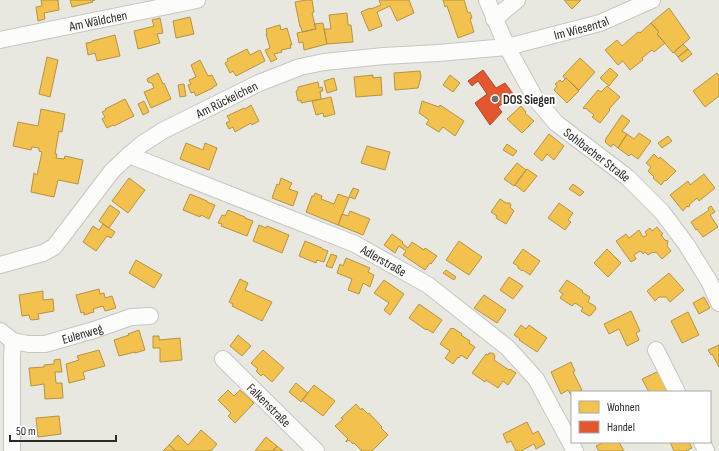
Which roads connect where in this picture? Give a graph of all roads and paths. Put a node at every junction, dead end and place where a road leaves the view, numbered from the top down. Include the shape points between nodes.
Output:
1 (197, 0) edge
2 (487, 0) edge
3 (517, 0) edge
4 (652, 0) edge
5 (494, 19) junction
6 (0, 40) edge
7 (507, 47) junction
8 (129, 155) junction
9 (0, 266) edge
10 (719, 302) edge
11 (150, 316) dead end
12 (0, 331) edge
13 (13, 341) junction
14 (656, 350) dead end
15 (223, 359) dead end
16 (676, 391) edge
17 (12, 451) edge
18 (316, 451) edge
19 (575, 451) edge

1 - 6 street, Am Wäldchen
2 - 5 street, Sohlbacher Straße
3 - 5 street
4 - 7 street, Im Wiesental via 600,23
5 - 7 street, Sohlbacher Straße
7 - 8 street, Am Rückelchen via 384,56 300,67 259,82 164,130
7 - 10 street, Sohlbacher Straße via 535,98 556,123 627,177 662,212 686,244
8 - 9 street, Am Rückelchen via 112,171 54,247 43,253
8 - 19 street, Adlerstraße via 355,244 428,286 508,348 536,379
11 - 13 street, Eulenweg via 131,317 45,344
12 - 13 street, Eulenweg
13 - 17 street
14 - 16 street
15 - 18 street, Falkenstraße

